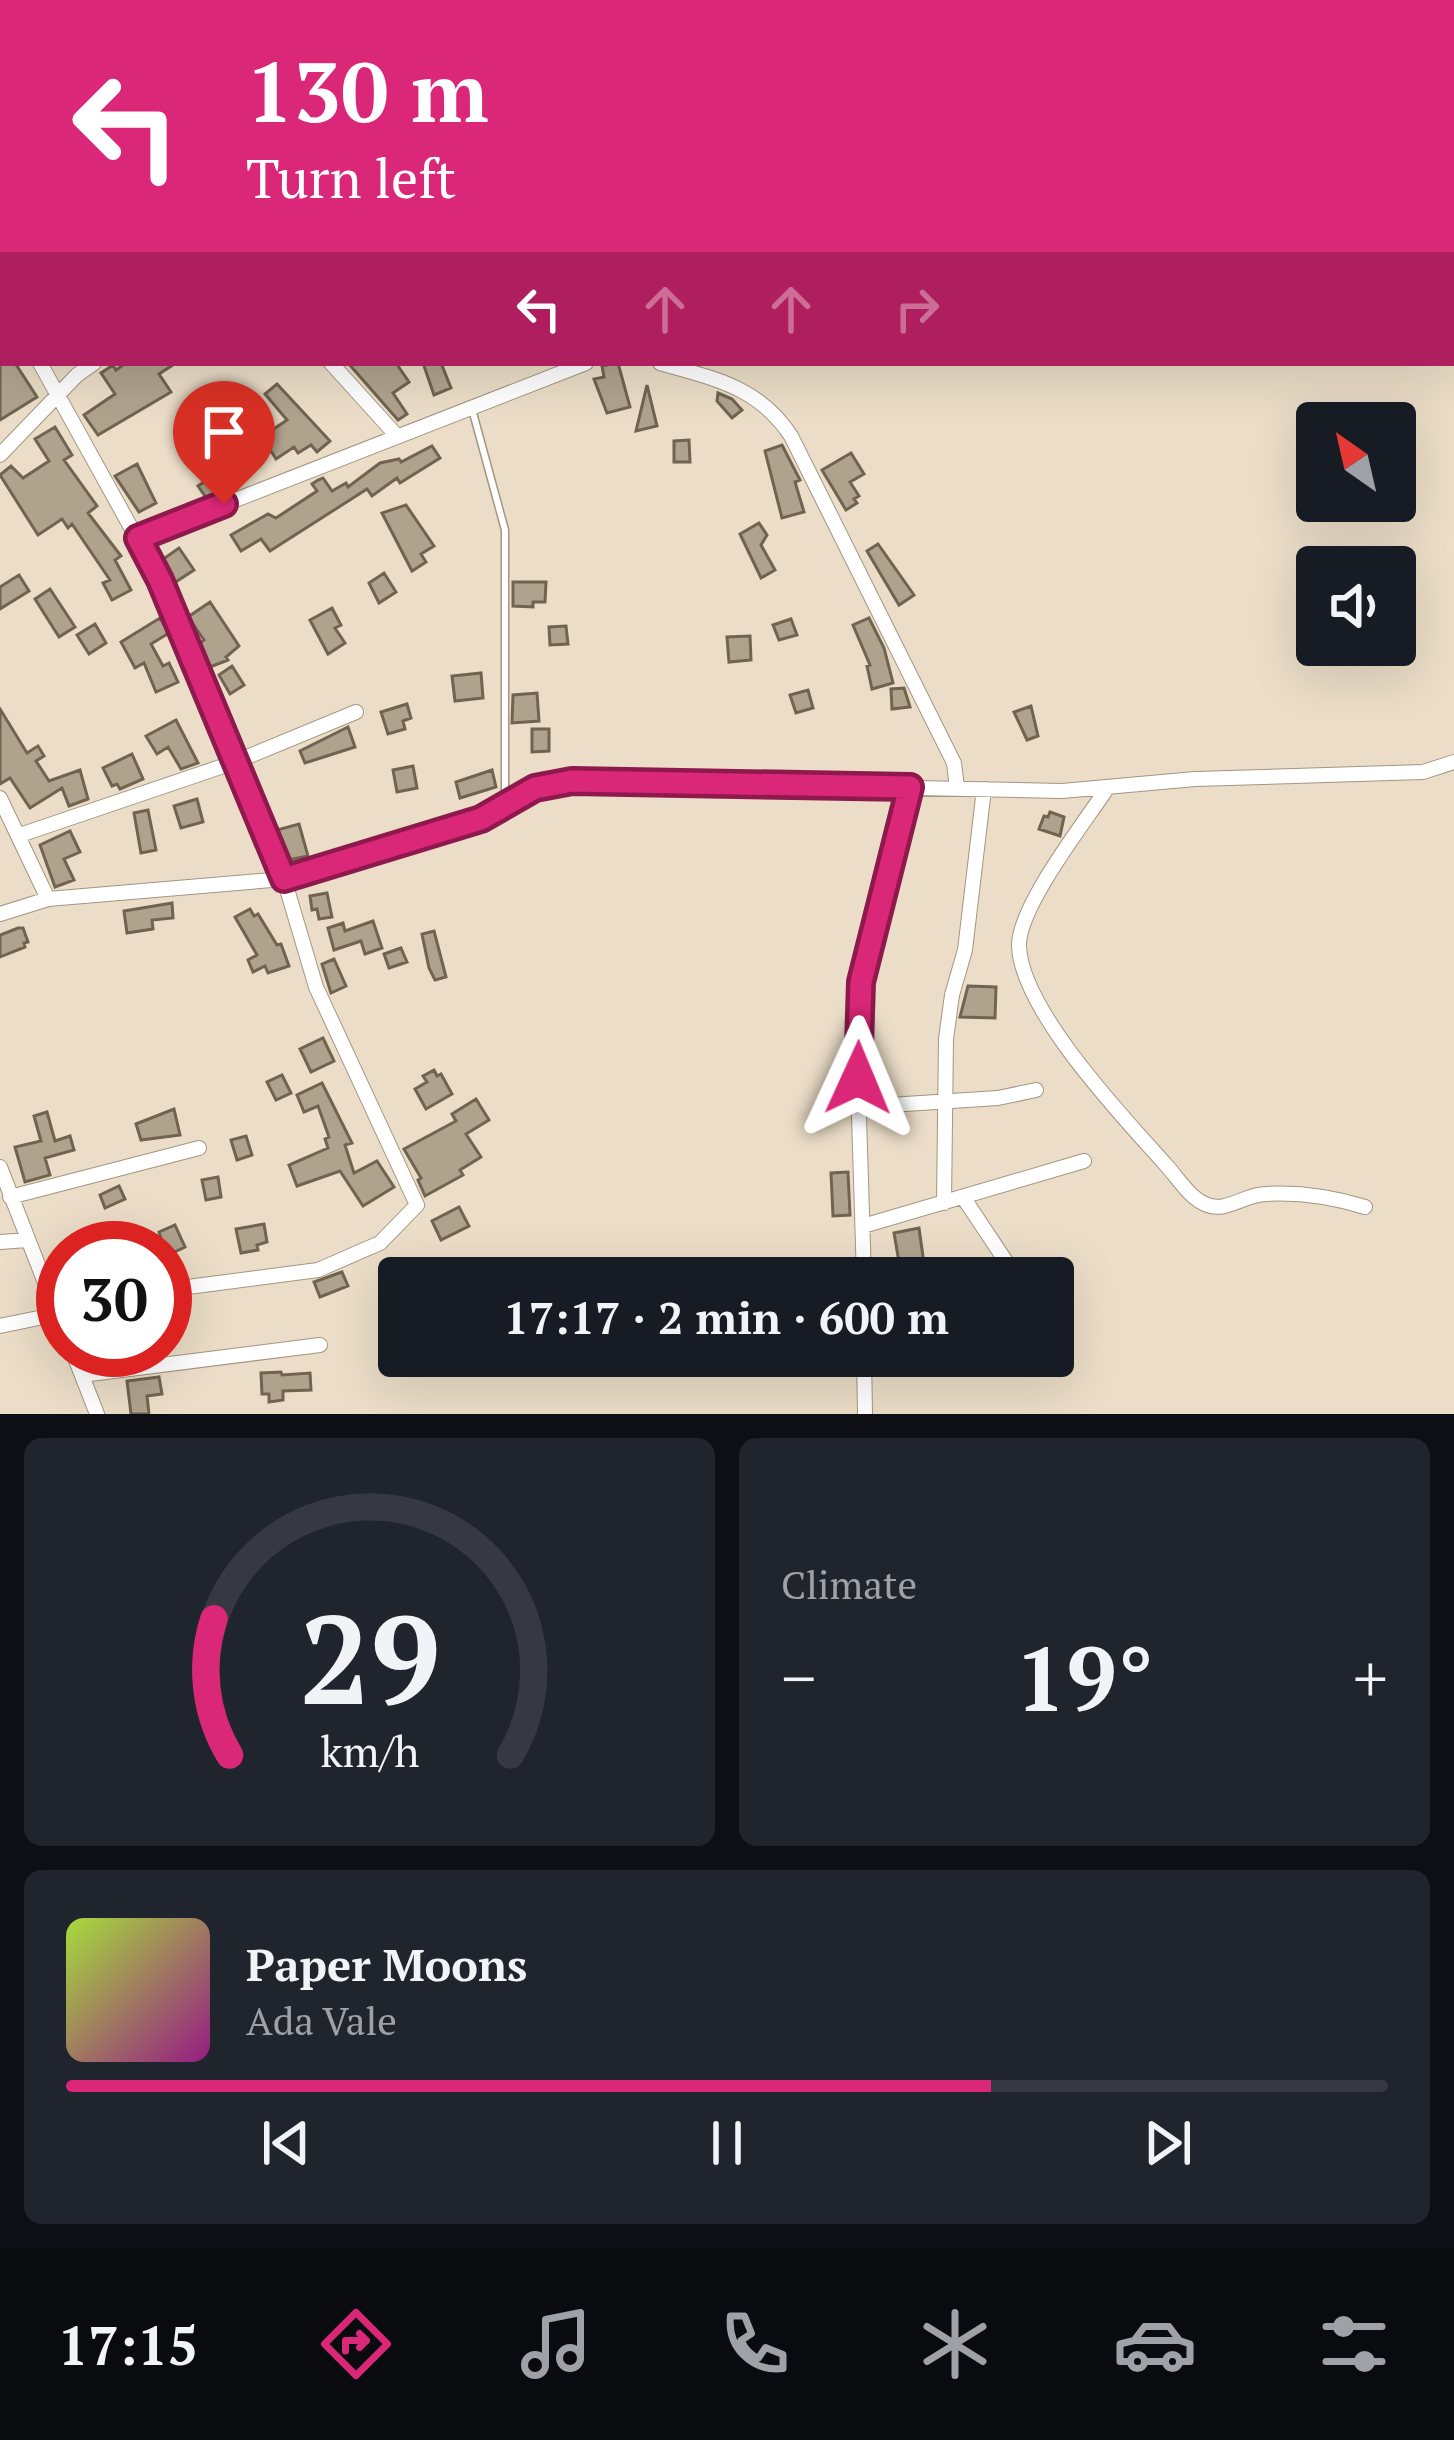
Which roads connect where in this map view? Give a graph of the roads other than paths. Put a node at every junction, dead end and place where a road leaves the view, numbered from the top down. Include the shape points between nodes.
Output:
1 (42, 366) edge
2 (91, 366) edge
3 (334, 366) edge
4 (578, 366) edge
5 (670, 366) edge
6 (58, 395) junction
7 (471, 406) junction
8 (397, 435) junction
9 (0, 455) edge
10 (138, 538) junction
11 (356, 712) dead end
12 (235, 761) junction
13 (1454, 762) edge
14 (910, 787) junction
15 (1108, 787) junction
16 (957, 788) junction
17 (984, 788) junction
18 (0, 798) edge
19 (506, 805) junction
20 (20, 835) junction
21 (284, 879) junction
22 (48, 899) junction
23 (0, 914) edge
24 (1036, 1090) dead end
25 (944, 1101) junction
26 (859, 1107) junction
27 (199, 1148) dead end
28 (1084, 1161) dead end
29 (0, 1167) edge
30 (10, 1197) junction
31 (963, 1197) junction
32 (944, 1203) junction
33 (1365, 1207) dead end
34 (863, 1226) junction
35 (28, 1240) junction
36 (0, 1242) edge
37 (863, 1257) edge
38 (1002, 1257) edge
39 (36, 1259) edge
40 (192, 1287) edge
41 (36, 1322) edge
42 (0, 1326) edge
43 (320, 1345) dead end
44 (192, 1361) edge
45 (83, 1377) edge
46 (864, 1377) edge
47 (97, 1414) edge
48 (865, 1414) edge

1 - 6 street
2 - 6 street
3 - 8 street
4 - 7 street
5 - 16 street via 739,387 774,411 954,763
6 - 9 street
6 - 10 street
7 - 8 street
7 - 19 lane via 505,530
8 - 10 street
10 - 12 street
11 - 12 street
12 - 20 street
12 - 21 street
13 - 15 street via 1423,772
14 - 16 street
14 - 19 street via 572,781 535,788
14 - 26 street via 861,982
15 - 17 street
15 - 33 street via 1030,906 1019,946 1057,1034 1201,1203 1220,1209 1260,1193 1330,1196
16 - 17 street
17 - 25 street
18 - 20 street
19 - 21 street
20 - 22 street
21 - 22 street
21 - 40 street via 316,987 417,1205 380,1243 318,1270
22 - 23 street
24 - 25 street
25 - 26 street
25 - 32 street
26 - 34 street
27 - 30 street
28 - 31 street
29 - 30 street
30 - 35 street
31 - 32 street
31 - 38 street
32 - 34 street
34 - 37 street
35 - 36 street
35 - 39 street
41 - 42 street
43 - 44 street
45 - 47 street
46 - 48 street

